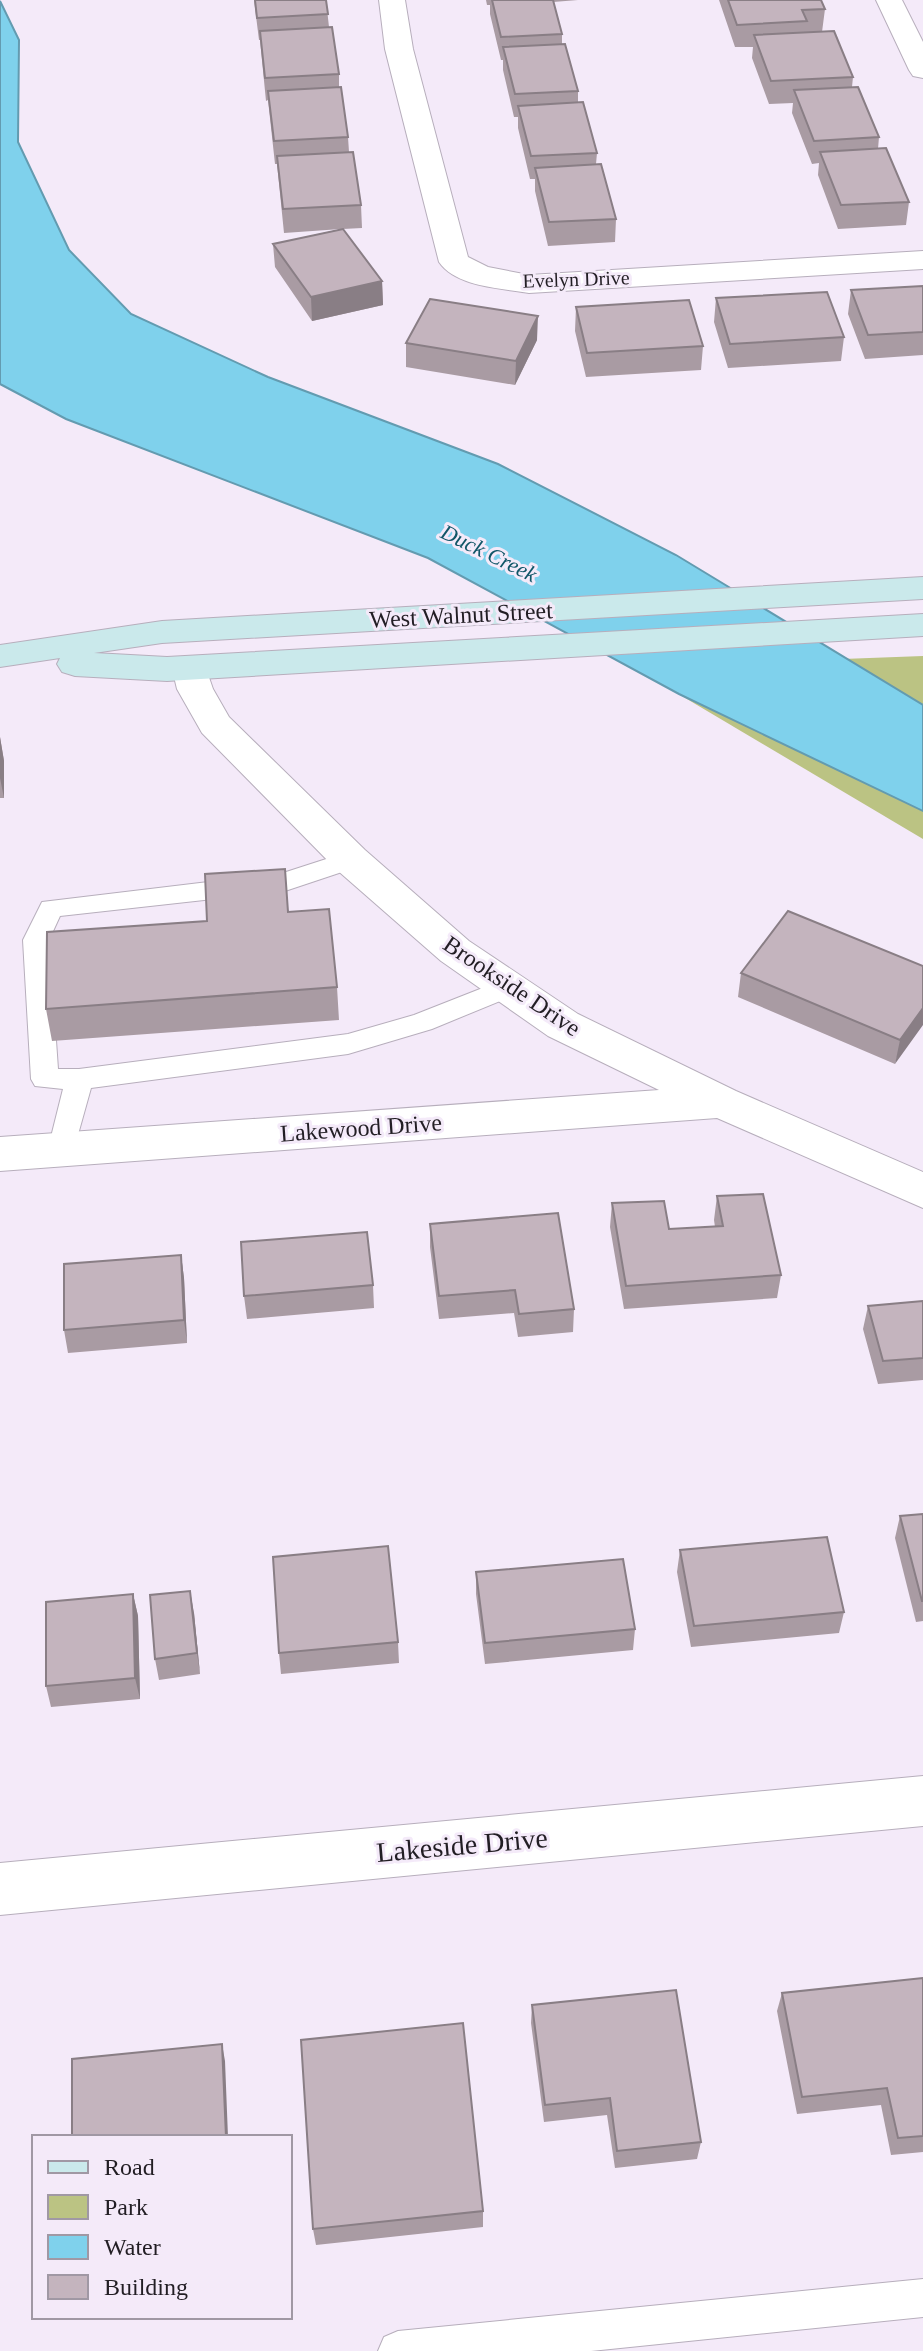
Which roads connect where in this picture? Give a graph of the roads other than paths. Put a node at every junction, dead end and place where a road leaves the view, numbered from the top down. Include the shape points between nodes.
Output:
1 (392, 0) edge
2 (889, 0) edge
3 (923, 70) edge
4 (923, 260) edge
5 (910, 589) edge
6 (923, 625) edge
7 (0, 658) edge
8 (190, 668) junction
9 (351, 860) junction
10 (508, 987) junction
11 (79, 1079) junction
12 (721, 1102) junction
13 (62, 1149) junction
14 (0, 1154) edge
15 (923, 1191) edge
16 (923, 1801) edge
17 (0, 1889) edge
18 (923, 2298) edge
19 (398, 2351) edge

1 - 4 street, Evelyn Drive via 399,49 454,262 479,275 529,284
2 - 3 street
5 - 7 main road, West Walnut Street via 162,632
6 - 8 main road, West Walnut Street
7 - 8 main road, West Walnut Street
8 - 9 street, Brookside Drive via 215,724
9 - 10 street, Brookside Drive via 455,951
9 - 11 lane via 285,882 51,908 36,940 45,1079
10 - 11 lane via 423,1022 348,1044
10 - 12 street, Brookside Drive via 563,1025
11 - 13 lane
12 - 13 street, Lakewood Drive
12 - 15 street, Brookside Drive
13 - 14 street, Lakewood Drive
16 - 17 street, Lakeside Drive
18 - 19 lane

